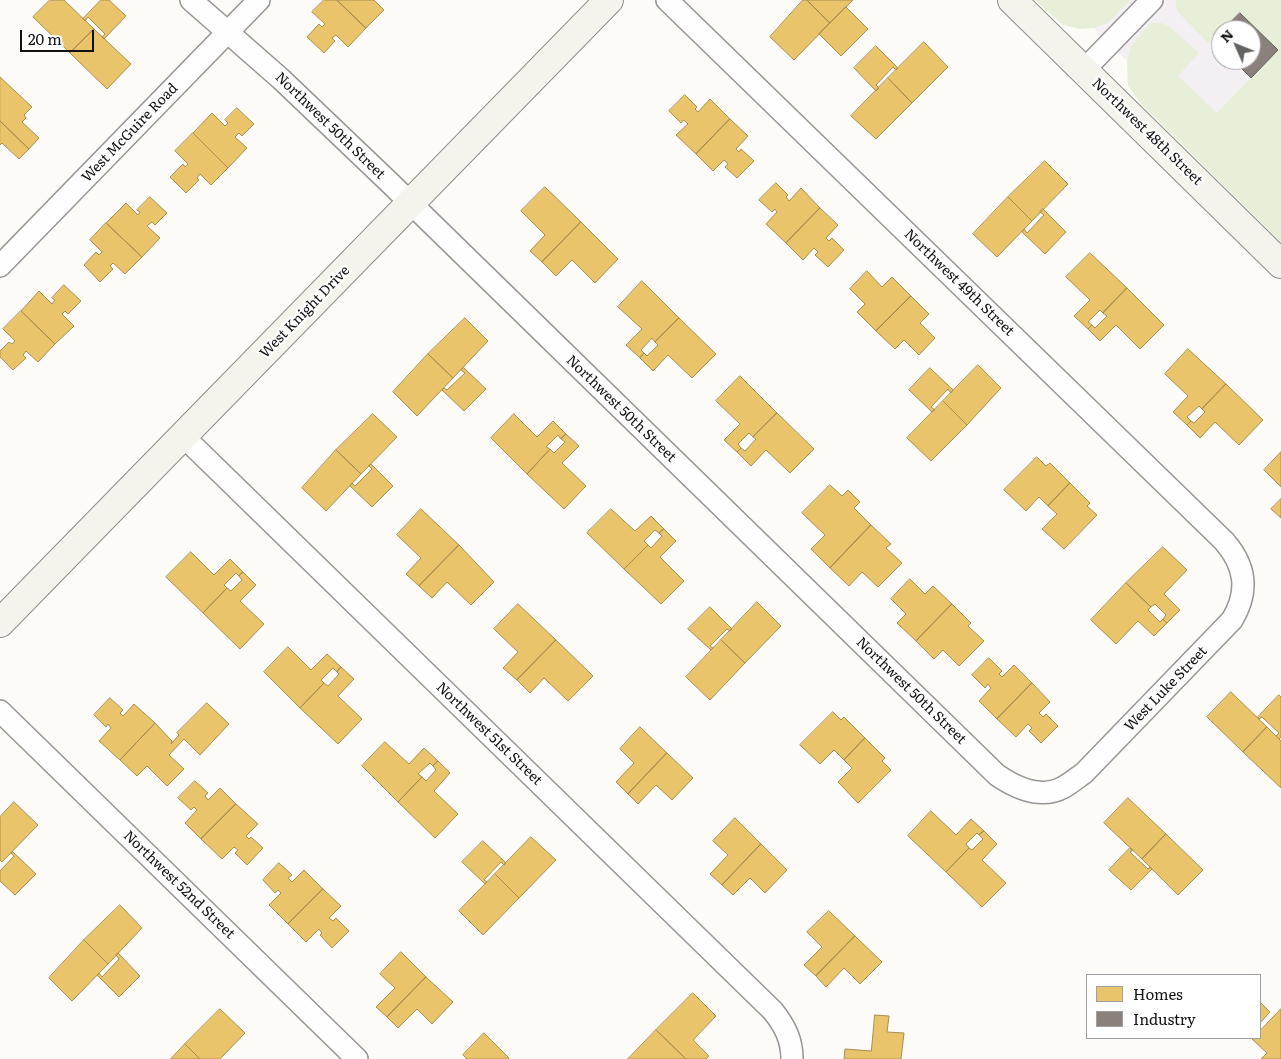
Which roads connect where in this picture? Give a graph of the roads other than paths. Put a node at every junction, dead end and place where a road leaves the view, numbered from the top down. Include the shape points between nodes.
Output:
1 (191, 0) edge
2 (259, 0) edge
3 (609, 0) edge
4 (668, 0) edge
5 (1012, 0) edge
6 (1152, 0) edge
7 (229, 32) junction
8 (1084, 70) junction
9 (410, 204) junction
10 (1281, 264) edge
11 (0, 266) edge
12 (183, 436) junction
13 (1242, 572) joint
14 (0, 623) edge
15 (0, 711) edge
16 (1060, 789) joint
17 (357, 1059) edge
18 (792, 1059) edge

1 - 7 street, Northwest 50th Street
2 - 7 street, West McGuire Road
3 - 9 street, West Knight Drive
4 - 13 street, Northwest 49th Street via 1224,541 1232,549
5 - 8 street, Northwest 48th Street
6 - 8 street
7 - 9 street, Northwest 50th Street
7 - 11 street, West McGuire Road
8 - 10 street, Northwest 48th Street
9 - 12 street, West Knight Drive
9 - 16 street, Northwest 50th Street via 997,775 1027,791
12 - 14 street, West Knight Drive
12 - 18 street, Northwest 51st Street via 773,1011 789,1037
13 - 16 street, West Luke Street via 1241,601 1226,628 1084,773
15 - 17 street, Northwest 52nd Street

